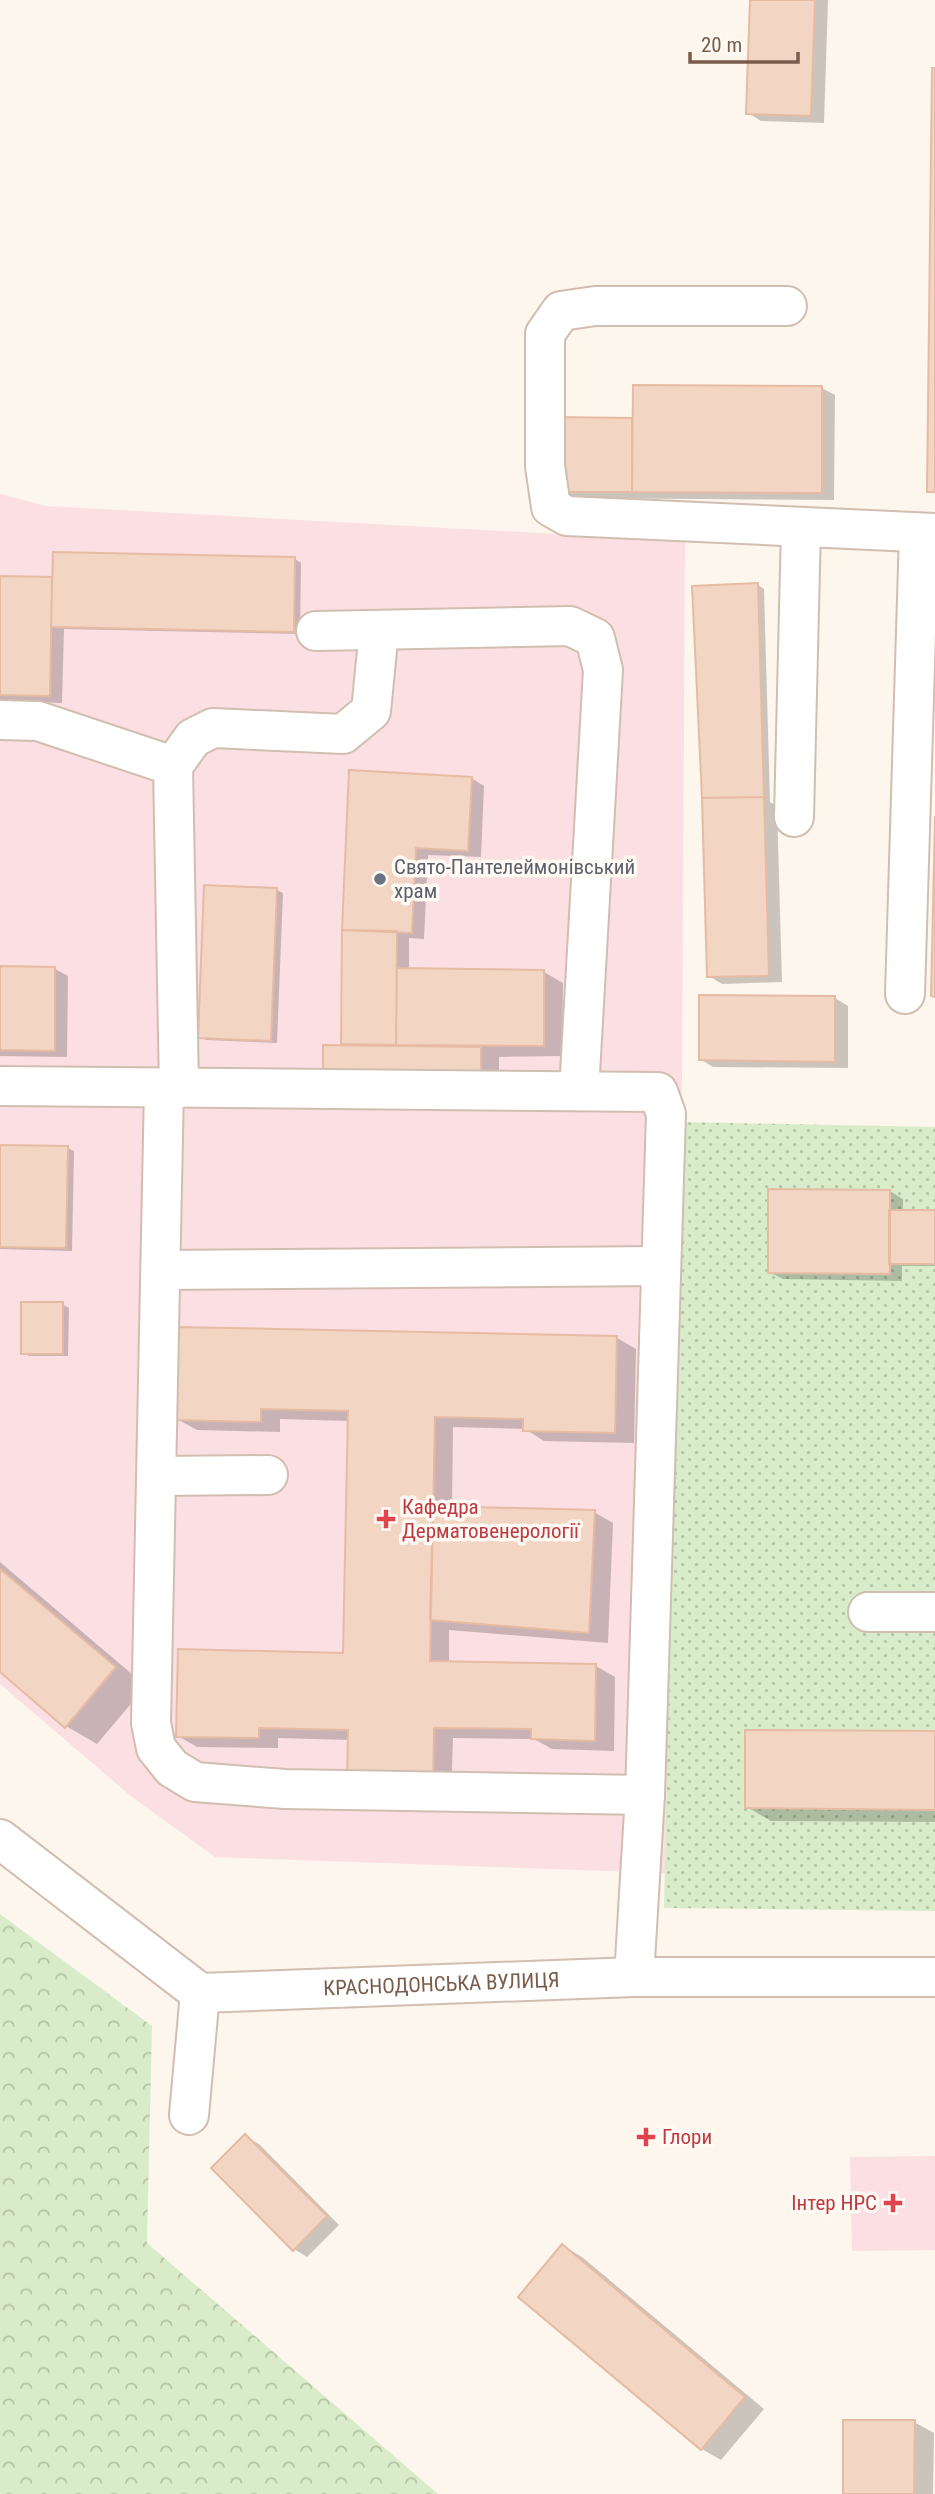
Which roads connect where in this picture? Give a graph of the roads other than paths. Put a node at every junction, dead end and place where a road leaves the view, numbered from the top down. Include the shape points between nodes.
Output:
1 (787, 306) dead end
2 (801, 527) junction
3 (927, 533) edge
4 (379, 630) junction
5 (316, 631) dead end
6 (0, 720) edge
7 (173, 766) junction
8 (794, 817) dead end
9 (905, 994) dead end
10 (0, 1087) edge
11 (172, 1088) junction
12 (579, 1091) junction
13 (661, 1266) junction
14 (161, 1270) junction
15 (268, 1475) dead end
16 (157, 1476) junction
17 (868, 1612) dead end
18 (935, 1612) edge
19 (645, 1796) junction
20 (0, 1839) edge
21 (634, 1977) junction
22 (935, 1977) edge
23 (200, 1993) junction
24 (189, 2115) dead end

1 - 2 street via 595,306 561,311 545,334 545,466 551,507 567,516
2 - 3 street
2 - 8 street
3 - 9 street
4 - 5 street
4 - 7 street via 371,711 343,734 214,728 193,738
4 - 12 street via 570,626 595,638 603,670
6 - 7 street via 38,721
7 - 11 street
10 - 11 street
11 - 12 street
11 - 14 street
12 - 13 street via 658,1091 666,1114
13 - 14 street
13 - 19 street
14 - 16 street
15 - 16 street
16 - 19 street via 151,1723 156,1748 172,1768 195,1783 285,1789
17 - 18 street
19 - 21 street
20 - 23 street
21 - 22 street, КРАСНОДОНСЬКА ВУЛИЦЯ
21 - 23 street, КРАСНОДОНСЬКА ВУЛИЦЯ
23 - 24 street

